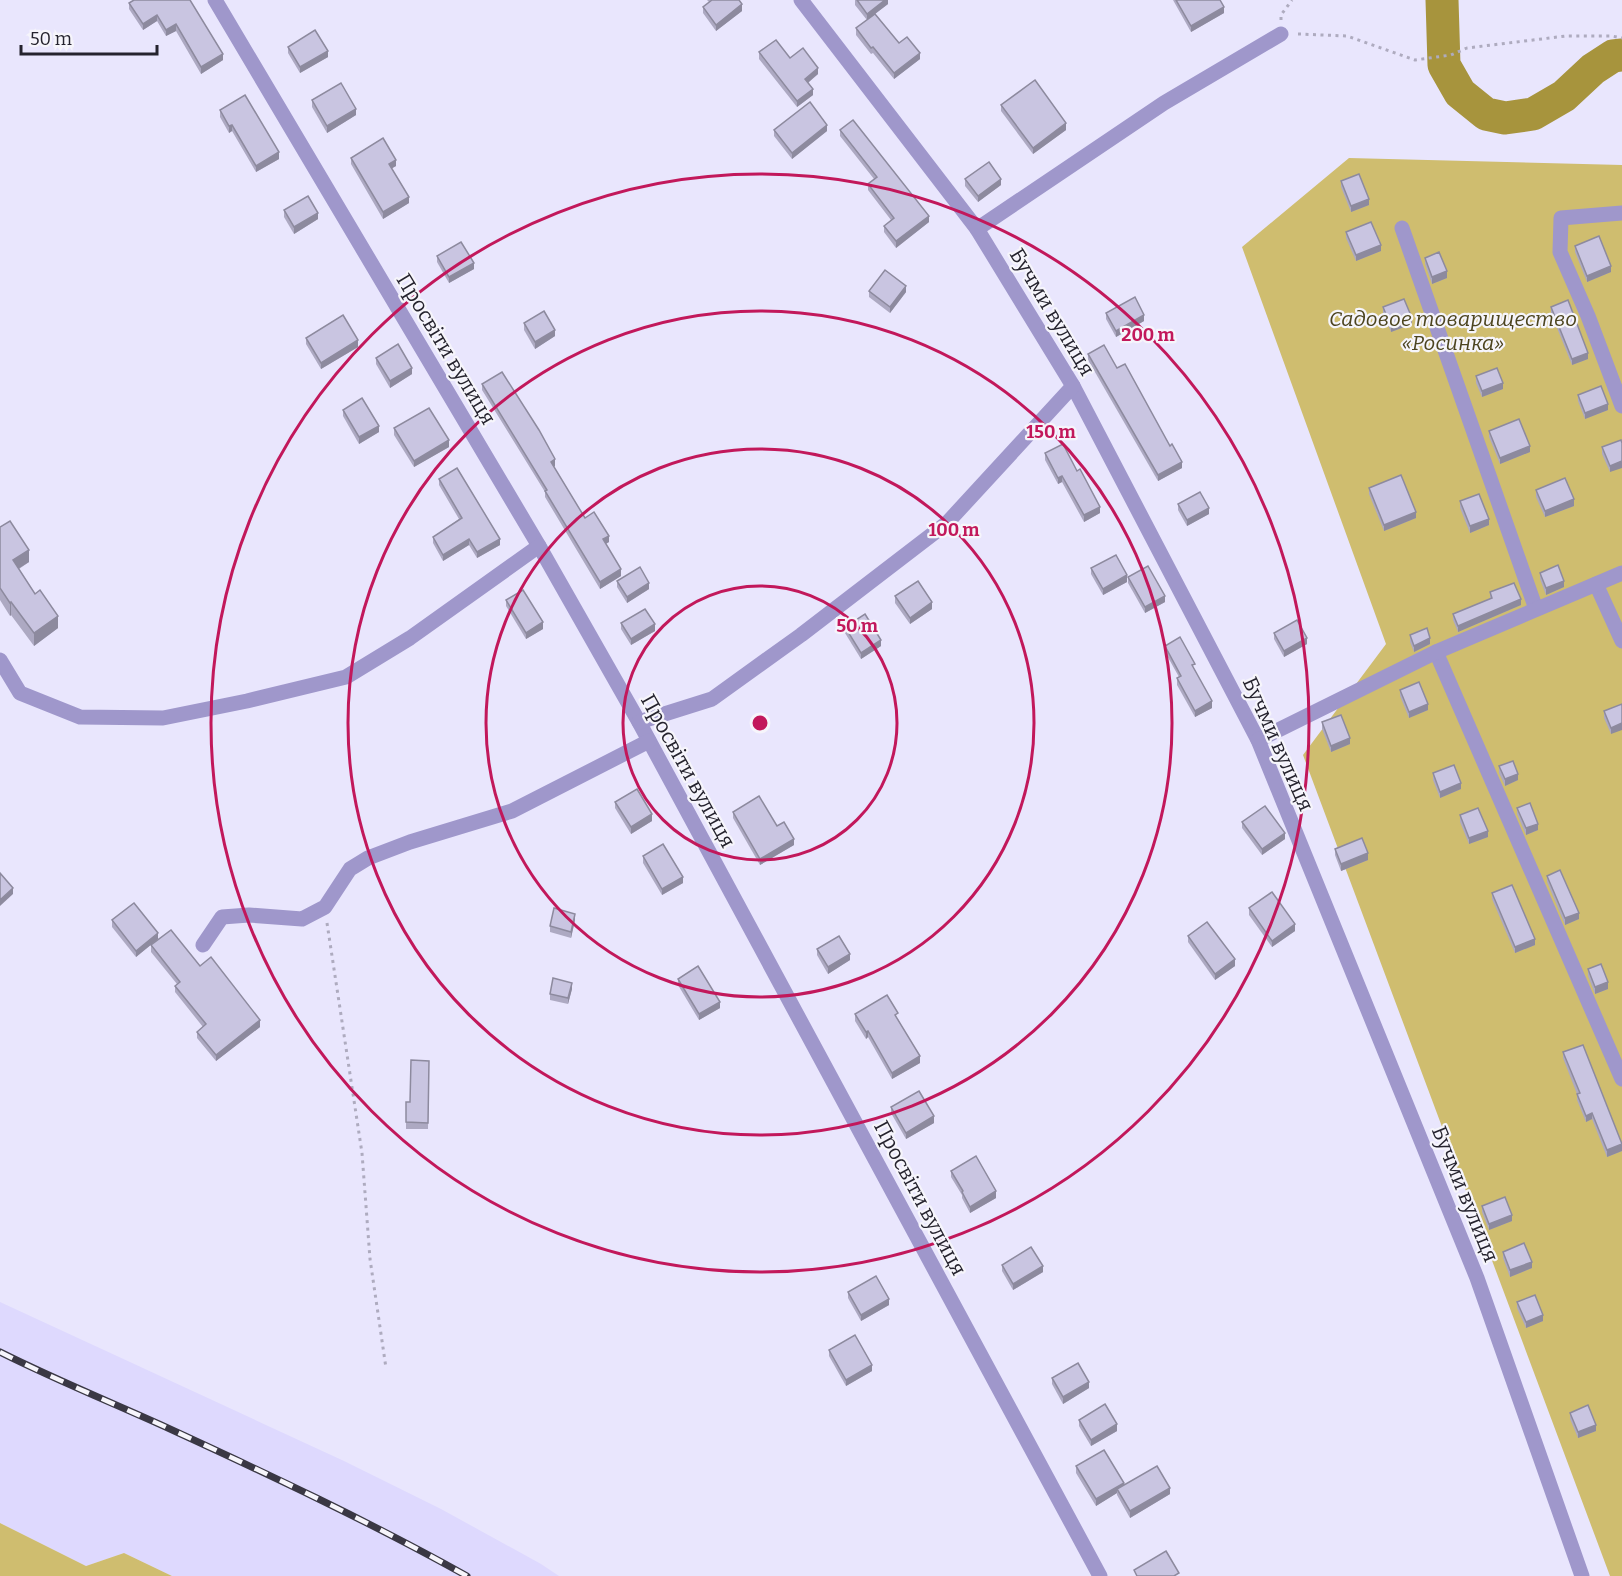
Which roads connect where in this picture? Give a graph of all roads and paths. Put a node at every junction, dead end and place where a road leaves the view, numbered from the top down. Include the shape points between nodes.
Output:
1 (215, 0) edge
2 (801, 0) edge
3 (1281, 34) joint
4 (1622, 38) edge
5 (1622, 213) edge
6 (1402, 228) dead end
7 (977, 229) junction
8 (1073, 386) junction
9 (1622, 406) edge
10 (539, 546) junction
11 (1622, 573) edge
12 (1596, 584) junction
13 (1536, 609) junction
14 (1622, 642) edge
15 (1436, 652) junction
16 (0, 660) edge
17 (639, 722) junction
18 (1258, 740) junction
19 (649, 741) junction
20 (324, 907) junction
21 (203, 945) dead end
22 (1622, 1079) edge
23 (386, 1368) dead end
24 (1100, 1576) edge
25 (1582, 1576) edge

1 - 10 street, Просвіти вулиця
2 - 7 street, Бучми вулиця
3 - 4 path via 1347,36 1415,60 1451,55 1467,48 1566,36
3 - 7 street via 1164,103
5 - 9 street via 1562,218 1560,252
6 - 13 street
7 - 8 street, Бучми вулиця
8 - 17 street via 947,523 712,699
8 - 18 street, Бучми вулиця
10 - 16 street via 410,638 346,677 247,701 162,718 80,717 20,693
10 - 17 street, Просвіти вулиця
11 - 12 street
12 - 13 street
12 - 14 street
13 - 15 street
15 - 18 street
15 - 22 street
17 - 19 street, Просвіти вулиця
18 - 25 street, Бучми вулиця via 1477,1278
19 - 20 street via 512,811 368,858 350,869
19 - 24 street, Просвіти вулиця
20 - 21 street via 302,919 222,917
20 - 23 path via 362,1153 370,1259

